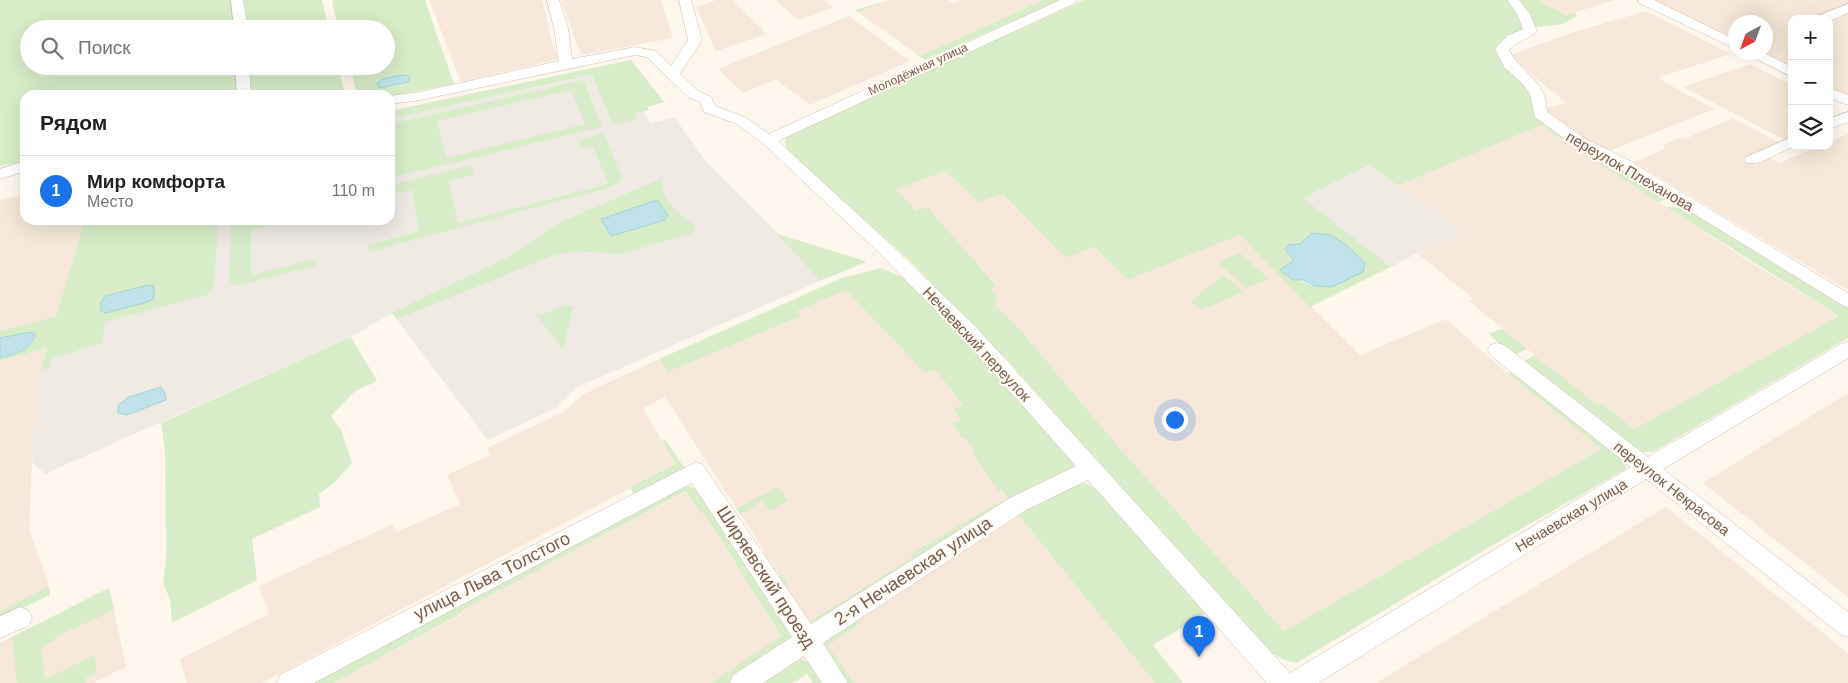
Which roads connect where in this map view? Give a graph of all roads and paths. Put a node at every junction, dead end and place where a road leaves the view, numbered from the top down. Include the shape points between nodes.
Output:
1 (237, 0) edge
2 (553, 0) edge
3 (685, 0) edge
4 (1070, 0) edge
5 (1513, 0) edge
6 (1644, 0) edge
7 (1848, 8) edge
8 (1831, 15) edge
9 (239, 20) edge
10 (1728, 41) edge
11 (635, 51) joint
12 (1766, 60) edge
13 (566, 64) junction
14 (1788, 71) edge
15 (243, 75) edge
16 (672, 75) junction
17 (244, 90) edge
18 (1833, 94) edge
19 (395, 99) edge
20 (1848, 101) edge
21 (1848, 116) edge
22 (1833, 123) edge
23 (768, 140) junction
24 (1788, 144) edge
25 (1752, 160) dead end
26 (20, 168) edge
27 (0, 174) edge
28 (1848, 301) edge
29 (1497, 350) dead end
30 (1848, 350) edge
31 (1647, 468) junction
32 (1090, 469) junction
33 (696, 471) joint
34 (1848, 626) edge
35 (807, 640) junction
36 (289, 683) edge
37 (742, 683) edge
38 (836, 683) edge
39 (1283, 683) edge
40 (1296, 683) edge

1 - 9 street
2 - 13 street
3 - 16 street via 695,40
4 - 23 street, Молодёжная улица
5 - 28 street, переулок Плеханова via 1530,31 1512,39 1502,49 1509,64 1537,94 1540,114 1563,133 1624,164
6 - 10 street
7 - 8 street
11 - 13 street
11 - 16 street, Нечаевский переулок via 651,54
12 - 14 street
13 - 19 street
15 - 17 street
16 - 23 street, Нечаевский переулок via 693,94 706,100 710,109 740,120
18 - 20 street
21 - 22 street
23 - 32 street, Нечаевский переулок via 968,331
24 - 25 street
26 - 27 street
29 - 31 street, переулок Некрасова
30 - 31 street, Нечаевская улица
31 - 34 street, переулок Некрасова
31 - 40 street, Нечаевская улица
32 - 35 street, 2-я Нечаевская улица via 1018,504
32 - 39 street, Нечаевский переулок
33 - 35 street, Ширяевский проезд
33 - 36 street, улица Льва Толстого
35 - 37 street, 2-я Нечаевская улица
35 - 38 street, Ширяевский проезд

